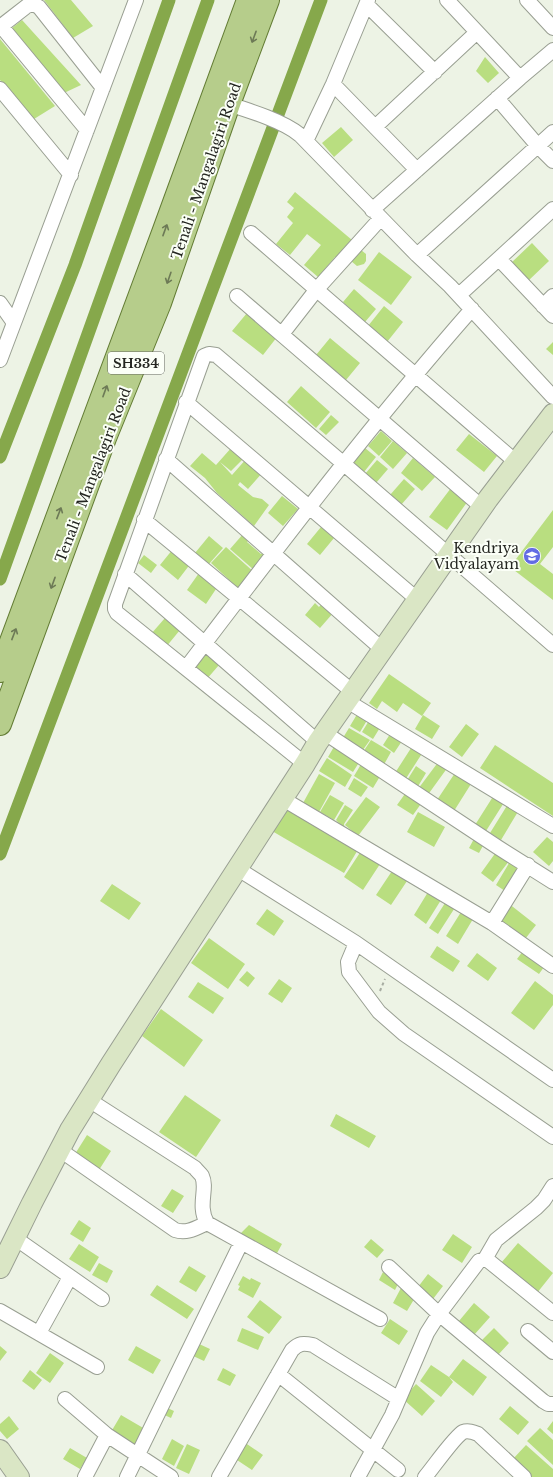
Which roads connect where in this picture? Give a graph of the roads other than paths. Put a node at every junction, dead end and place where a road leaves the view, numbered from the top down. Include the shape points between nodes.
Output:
1 (136, 0) edge
2 (248, 0) edge
3 (268, 0) edge
4 (447, 0) edge
5 (527, 0) edge
6 (368, 2) edge
7 (0, 27) edge
8 (553, 28) edge
9 (477, 32) junction
10 (553, 50) edge
11 (434, 72) junction
12 (520, 78) junction
13 (333, 84) junction
14 (103, 88) junction
15 (0, 89) edge
16 (497, 98) junction
17 (229, 104) junction
18 (375, 127) junction
19 (87, 130) junction
20 (553, 132) edge
21 (306, 141) junction
22 (538, 146) junction
23 (553, 162) edge
24 (417, 170) junction
25 (71, 175) junction
26 (553, 209) edge
27 (376, 214) junction
28 (251, 233) dead end
29 (417, 255) junction
30 (499, 258) junction
31 (317, 289) junction
32 (459, 295) junction
33 (237, 296) dead end
34 (0, 303) edge
35 (550, 306) edge
36 (472, 309) junction
37 (14, 323) junction
38 (282, 334) junction
39 (0, 360) edge
40 (415, 374) junction
41 (553, 397) edge
42 (186, 402) junction
43 (553, 414) edge
44 (380, 419) junction
45 (166, 459) junction
46 (516, 462) junction
47 (344, 464) junction
48 (482, 507) junction
49 (310, 508) junction
50 (144, 520) junction
51 (274, 553) junction
52 (450, 554) junction
53 (125, 574) junction
54 (239, 598) junction
55 (418, 600) junction
56 (205, 643) junction
57 (553, 645) edge
58 (383, 650) junction
59 (186, 668) junction
60 (0, 671) edge
61 (350, 697) junction
62 (0, 724) edge
63 (322, 737) junction
64 (305, 764) junction
65 (283, 799) junction
66 (553, 826) edge
67 (528, 865) junction
68 (238, 869) junction
69 (553, 882) edge
70 (492, 923) junction
71 (356, 943) junction
72 (553, 966) edge
73 (553, 1080) edge
74 (89, 1100) junction
75 (553, 1137) edge
76 (60, 1150) junction
77 (553, 1186) edge
78 (207, 1223) junction
79 (15, 1238) junction
80 (241, 1243) junction
81 (485, 1259) junction
82 (388, 1267) dead end
83 (0, 1268) edge
84 (70, 1277) junction
85 (102, 1299) dead end
86 (0, 1311) edge
87 (553, 1312) edge
88 (440, 1314) junction
89 (380, 1319) dead end
90 (528, 1331) dead end
91 (39, 1333) junction
92 (553, 1352) edge
93 (97, 1367) dead end
94 (278, 1374) junction
95 (65, 1398) dead end
96 (399, 1399) junction
97 (553, 1404) edge
98 (107, 1435) junction
99 (0, 1450) edge
100 (373, 1450) junction
101 (138, 1455) junction
102 (398, 1470) dead end
103 (18, 1477) edge
104 (85, 1477) edge
105 (127, 1477) edge
106 (171, 1477) edge
107 (219, 1477) edge
108 (358, 1477) edge
109 (425, 1477) edge
110 (524, 1477) edge

1 - 14 street
2 - 17 main road, SH334
3 -> 17 main road, Tenali - Mangalagiri Road / SH334
4 - 9 street
5 - 8 street
6 - 11 street
6 - 13 street
7 - 14 street via 27,6 33,4 39,7
7 - 19 street
9 - 11 street
9 - 12 street
10 - 12 street
11 - 18 street
12 - 16 street
13 - 18 street
13 - 21 street
14 - 19 street
15 - 25 street
16 - 22 street
16 - 24 street
17 - 21 street via 289,128
60 -> 17 main road, SH334 via 129,327
17 -> 62 main road, Tenali - Mangalagiri Road / SH334 via 160,303 105,438
18 - 24 street
19 - 25 street
20 - 22 street
21 - 27 street
22 - 23 street
22 - 29 street
24 - 27 street
25 - 37 street
26 - 30 street
27 - 29 street
27 - 31 street
28 - 31 street
29 - 32 street
30 - 32 street
30 - 35 street
31 - 38 street
31 - 40 street
32 - 36 street
33 - 38 street
34 - 37 street
36 - 40 street
36 - 41 street
37 - 39 street
38 - 44 street
40 - 44 street
40 - 46 street
42 - 45 street
42 - 47 street via 204,356 216,355
42 - 49 street
43 - 46 main road
44 - 47 street
44 - 48 street
45 - 50 street
45 - 51 street
46 - 48 main road
47 - 49 street
47 - 52 street
48 - 52 main road
49 - 51 street
49 - 55 street
50 - 53 street
50 - 54 street
51 - 54 street
51 - 58 street
52 - 55 main road
52 - 57 street
53 - 56 street
53 - 59 street via 115,604 117,613
54 - 56 street
54 - 61 street
55 - 58 main road
56 - 59 street
56 - 63 street
58 - 61 main road
59 - 64 street
61 - 63 main road
61 - 66 street
63 - 64 main road
63 - 67 street
64 - 65 main road
65 - 68 main road
65 - 70 street
67 - 69 street
67 - 70 street
68 - 71 street
68 - 74 main road
70 - 72 street
71 - 73 street
71 - 75 street via 348,962 349,972 374,1008 397,1030
74 - 76 main road
74 - 78 street via 195,1168 203,1181 202,1211
76 - 78 street via 174,1230 189,1231
76 - 79 main road
77 - 81 street via 536,1208 496,1240
78 - 80 street
79 - 83 main road
79 - 84 street
80 - 89 street
80 - 101 street
81 - 87 street
81 - 88 street via 475,1266
82 - 88 street
84 - 85 street
84 - 91 street
86 - 91 street
88 - 96 street via 425,1337
88 - 97 street via 543,1402
90 - 92 street
91 - 93 street
94 - 96 street via 292,1350 298,1344 305,1343 313,1345
94 - 100 street
94 - 107 street
95 - 98 street
96 - 100 street
98 - 101 street
98 - 104 street
99 - 103 main road
100 - 102 street
100 - 108 street
101 - 105 street
101 - 106 street
109 - 110 street via 459,1436 470,1431 478,1434

